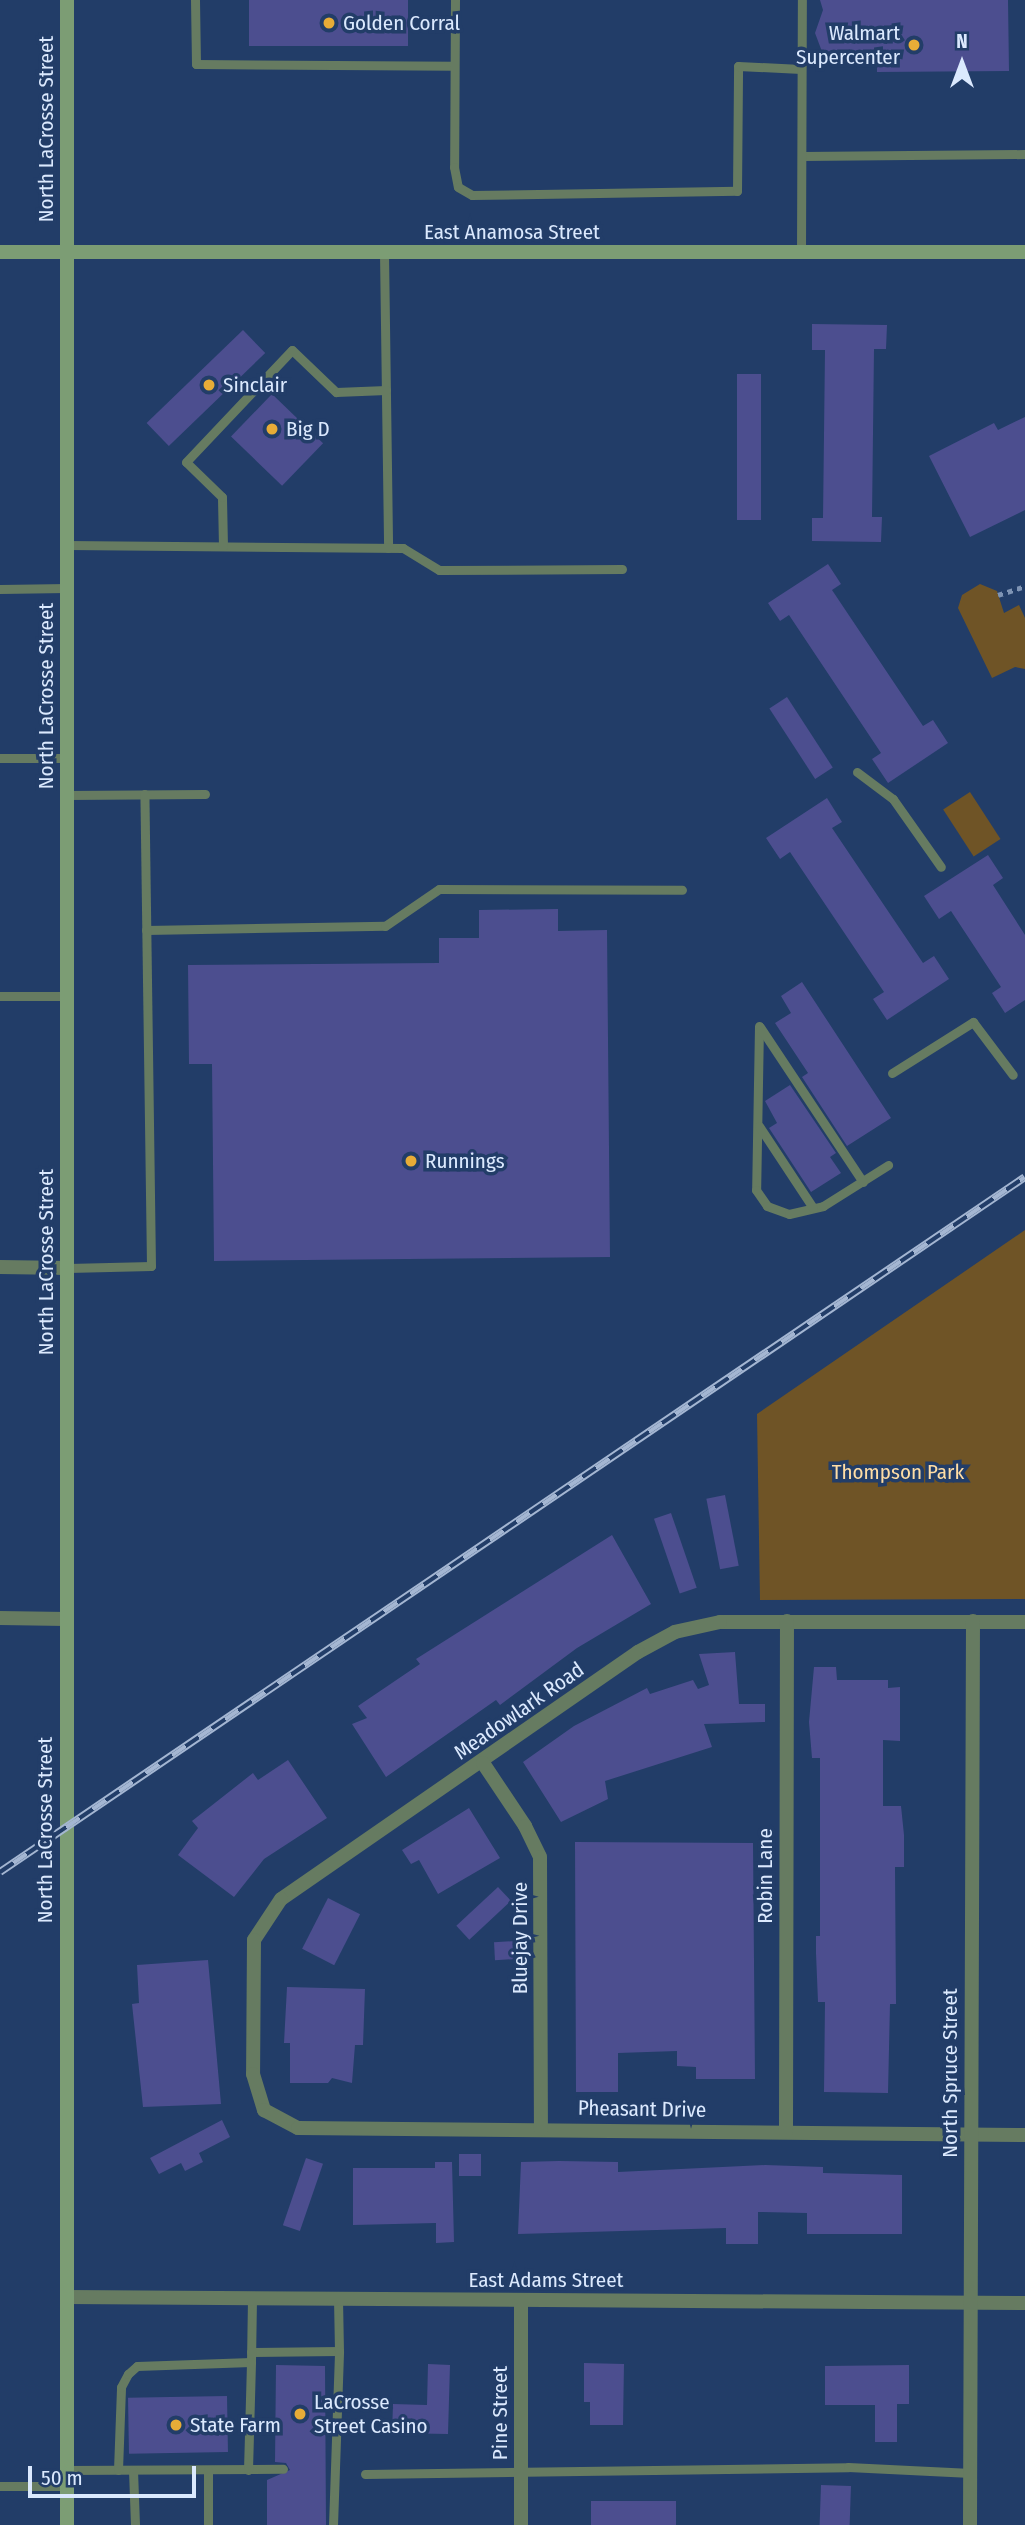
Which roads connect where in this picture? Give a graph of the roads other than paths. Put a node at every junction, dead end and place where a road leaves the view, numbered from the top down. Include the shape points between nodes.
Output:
1 (66, 0) edge
2 (195, 0) edge
3 (455, 0) edge
4 (802, 0) edge
5 (454, 66) junction
6 (802, 69) junction
7 (1025, 153) edge
8 (802, 156) junction
9 (0, 252) edge
10 (1025, 252) edge
11 (67, 253) junction
12 (384, 253) junction
13 (801, 253) junction
14 (386, 390) junction
15 (67, 545) junction
16 (223, 546) junction
17 (388, 548) junction
18 (622, 569) dead end
19 (67, 588) junction
20 (0, 589) edge
21 (0, 758) edge
22 (68, 758) junction
23 (857, 772) dead end
24 (144, 794) junction
25 (205, 794) dead end
26 (68, 795) junction
27 (941, 867) dead end
28 (682, 890) dead end
29 (146, 930) junction
30 (0, 996) edge
31 (68, 996) junction
32 (892, 1073) dead end
33 (1013, 1075) dead end
34 (758, 1124) junction
35 (888, 1165) dead end
36 (863, 1182) junction
37 (813, 1208) junction
38 (0, 1267) edge
39 (68, 1268) junction
40 (0, 1618) edge
41 (66, 1619) junction
42 (787, 1621) junction
43 (973, 1621) junction
44 (1025, 1622) edge
45 (483, 1763) junction
46 (264, 2110) joint
47 (541, 2129) junction
48 (786, 2132) junction
49 (970, 2134) junction
50 (1025, 2135) edge
51 (67, 2297) junction
52 (253, 2299) junction
53 (338, 2299) junction
54 (521, 2301) junction
55 (971, 2302) junction
56 (1025, 2303) edge
57 (339, 2351) junction
58 (251, 2357) junction
59 (283, 2469) dead end
60 (67, 2470) junction
61 (118, 2470) junction
62 (133, 2470) junction
63 (248, 2470) junction
64 (521, 2470) junction
65 (208, 2471) junction
66 (971, 2473) junction
67 (365, 2474) dead end
68 (0, 2486) edge
69 (67, 2487) junction
70 (67, 2525) edge
71 (135, 2525) edge
72 (208, 2525) edge
73 (333, 2525) edge
74 (521, 2525) edge
75 (970, 2525) edge

1 - 11 main road, North LaCrosse Street
2 - 5 lane via 196,64
3 - 5 lane
4 - 6 lane
5 - 6 lane via 454,167 458,187 472,195 737,191 738,66
6 - 8 lane
7 - 8 lane
8 - 13 lane
9 - 11 main road, East Anamosa Street
10 - 13 main road, East Anamosa Street
11 - 12 main road, East Anamosa Street
11 - 15 main road, North LaCrosse Street
12 - 13 main road, East Anamosa Street
12 - 14 lane
14 - 16 lane via 336,391 292,350 186,462 222,496
14 - 17 lane
15 - 16 lane
15 - 19 main road, North LaCrosse Street
16 - 17 lane
17 - 18 lane via 403,548 439,570
19 - 20 lane
19 - 22 main road, North LaCrosse Street
21 - 22 lane
22 - 26 main road, North LaCrosse Street
23 - 27 lane via 893,799
24 - 25 lane
24 - 26 lane
24 - 29 lane
26 - 31 main road, North LaCrosse Street
28 - 29 lane via 439,889 385,926
29 - 39 lane via 151,1266
30 - 31 lane
31 - 39 main road, North LaCrosse Street
32 - 33 lane via 973,1022
34 - 36 lane via 759,1026
34 - 37 lane
34 - 37 lane via 756,1190 767,1206 789,1214
35 - 36 lane
36 - 37 lane
38 - 39 street
39 - 41 main road, North LaCrosse Street
40 - 41 street
41 - 51 main road, North LaCrosse Street
42 - 43 street, Meadowlark Road
42 - 45 street, Meadowlark Road via 720,1622 675,1632 638,1652
42 - 48 street, Robin Lane
43 - 44 street, Meadowlark Road
43 - 49 street, North Spruce Street
45 - 46 street, Meadowlark Road via 281,1899 264,1922 254,1940 253,2060
45 - 47 street, Bluejay Drive via 526,1826 540,1857
46 - 47 street, Pheasant Drive via 298,2128
47 - 48 street, Pheasant Drive
48 - 49 street, Pheasant Drive
49 - 50 street, Pheasant Drive
49 - 55 street, North Spruce Street
51 - 52 street, East Adams Street
51 - 60 main road, North LaCrosse Street
52 - 53 street, East Adams Street
52 - 58 lane
53 - 54 street, East Adams Street
53 - 57 lane
54 - 55 street, East Adams Street
54 - 64 street, Pine Street
55 - 56 street, East Adams Street
55 - 66 street, North Spruce Street
57 - 58 lane
57 - 73 lane
58 - 61 lane via 137,2367 121,2387
58 - 63 lane
59 - 63 lane
60 - 61 lane
60 - 69 main road, North LaCrosse Street
61 - 62 lane
62 - 65 lane
62 - 71 lane
63 - 65 lane
64 - 66 lane via 848,2467
64 - 67 lane
64 - 74 street, Pine Street
65 - 72 lane
66 - 75 street, North Spruce Street
68 - 69 lane
69 - 70 main road, North LaCrosse Street

